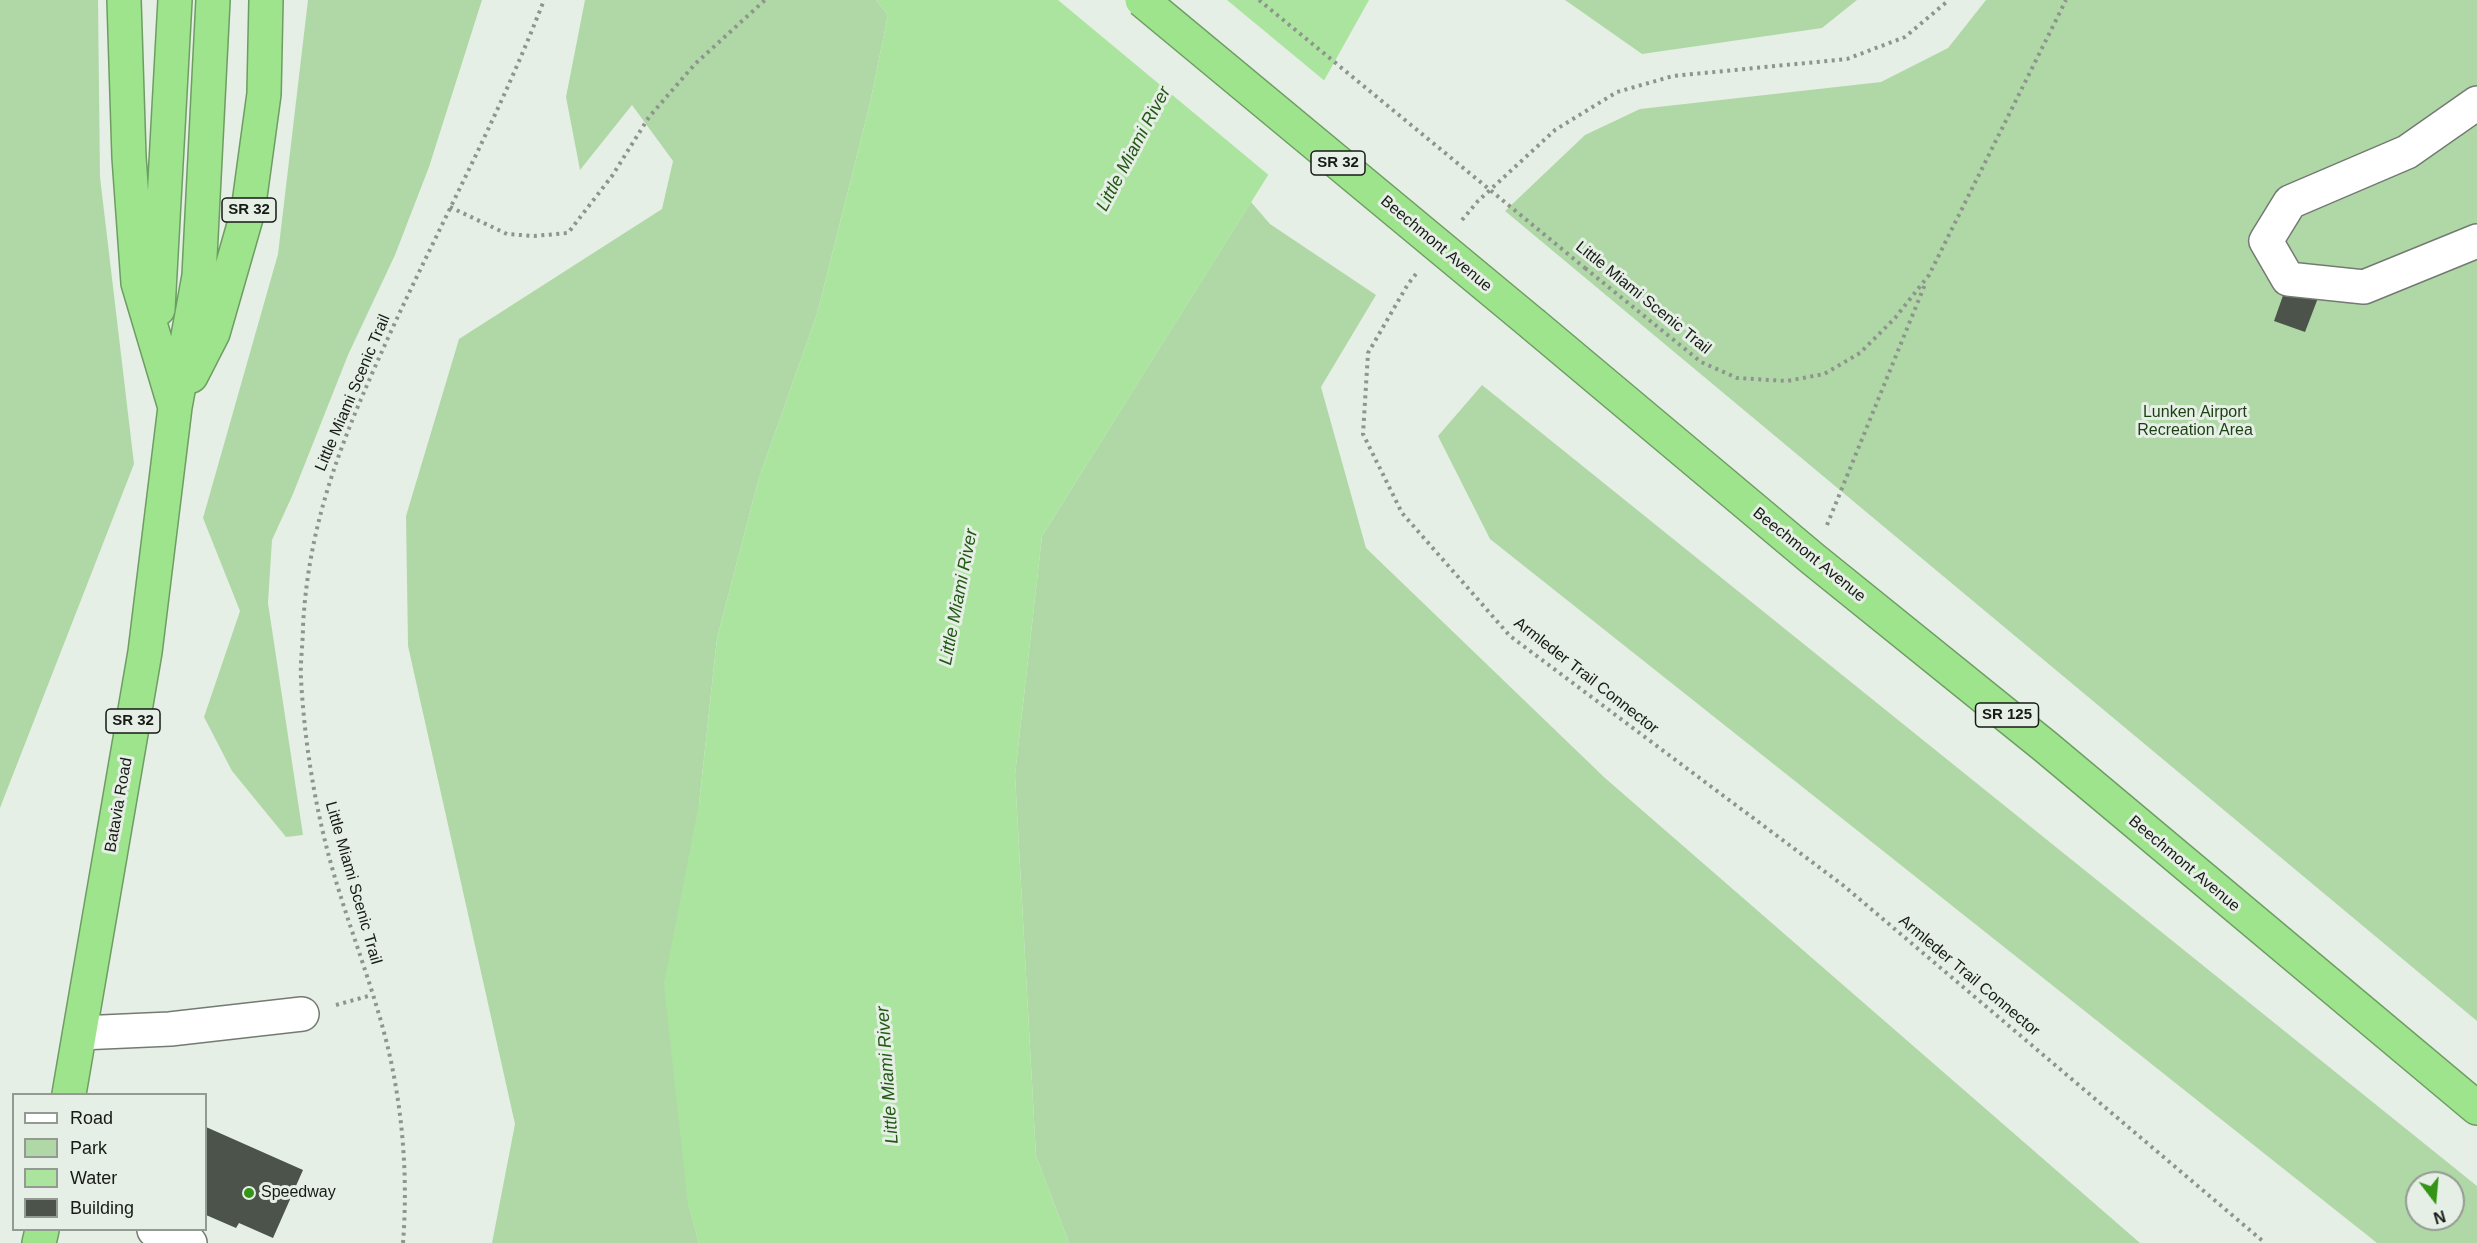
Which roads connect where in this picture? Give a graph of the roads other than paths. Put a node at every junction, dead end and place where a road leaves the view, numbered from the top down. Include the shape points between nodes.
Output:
1 (124, 0) edge
2 (175, 0) edge
3 (213, 0) edge
4 (266, 0) edge
5 (1142, 0) edge
6 (2477, 103) edge
7 (2477, 241) edge
8 (1534, 325) joint
9 (158, 350) junction
10 (175, 407) junction
11 (302, 1014) dead end
12 (80, 1033) junction
13 (69, 1093) edge
14 (2477, 1108) edge
15 (157, 1231) edge
16 (190, 1243) edge

1 - 9 highway via 138,283
2 - 9 highway, SR 32
3 - 10 highway, Batavia Road via 199,276
4 - 10 highway, SR 32 via 264,94 248,211 213,333
5 - 8 highway, Beechmont Avenue / SR 32, bridge
6 - 7 lane via 2408,152 2290,202 2266,241 2288,279 2364,287
8 - 14 highway, Beechmont Avenue / SR 125
9 - 10 highway, SR 32
10 - 12 highway, Batavia Road / SR 32 via 145,652
11 - 12 lane via 171,1029
12 - 13 highway, Batavia Road / SR 32
15 - 16 lane

